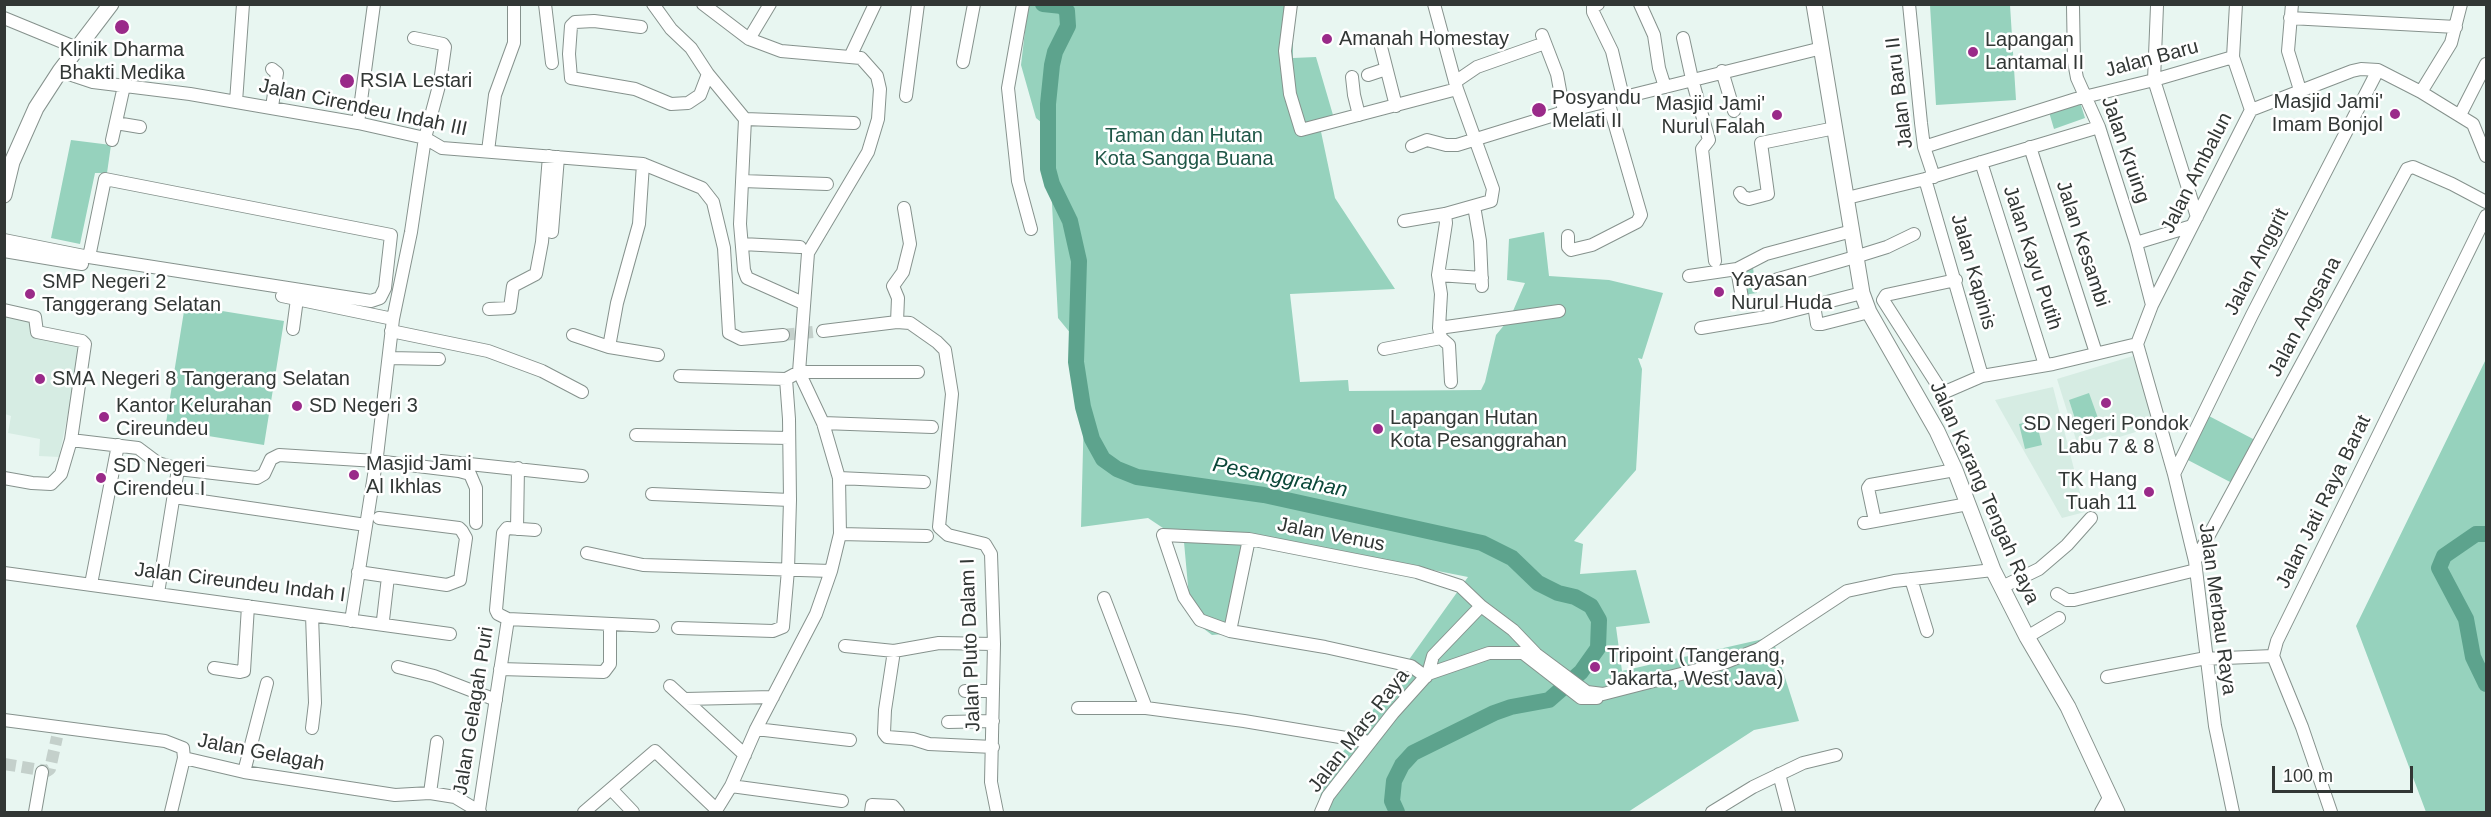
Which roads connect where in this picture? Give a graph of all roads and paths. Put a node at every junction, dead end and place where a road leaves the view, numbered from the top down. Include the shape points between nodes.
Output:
1 (111, 4) edge
2 (243, 4) edge
3 (374, 4) edge
4 (514, 4) edge
5 (545, 4) edge
6 (653, 4) edge
7 (703, 4) edge
8 (770, 4) edge
9 (875, 4) edge
10 (918, 4) edge
11 (974, 4) edge
12 (1023, 4) edge
13 (1291, 4) edge
14 (1434, 4) edge
15 (1598, 4) edge
16 (1640, 4) edge
17 (1815, 4) edge
18 (1909, 4) edge
19 (2236, 4) edge
20 (2292, 4) edge
21 (2461, 4) edge
22 (2157, 6) dead end
23 (2073, 7) dead end
24 (4, 18) edge
25 (2290, 18) junction
26 (640, 27) dead end
27 (2457, 27) junction
28 (414, 38) dead end
29 (1683, 38) dead end
30 (749, 39) junction
31 (1381, 47) dead end
32 (77, 48) junction
33 (1822, 48) junction
34 (850, 57) junction
35 (2233, 57) junction
36 (963, 62) dead end
37 (552, 63) dead end
38 (2487, 64) edge
39 (272, 69) dead end
40 (1386, 69) junction
41 (2378, 70) junction
42 (60, 71) junction
43 (1722, 71) junction
44 (708, 74) junction
45 (1368, 75) dead end
46 (1353, 77) dead end
47 (1692, 79) junction
48 (2154, 80) junction
49 (124, 86) junction
50 (1456, 86) junction
51 (1665, 87) junction
52 (2300, 90) junction
53 (2421, 92) junction
54 (906, 96) dead end
55 (1623, 97) junction
56 (2085, 97) junction
57 (1608, 101) junction
58 (236, 102) junction
59 (1396, 106) junction
60 (272, 107) junction
61 (2251, 110) junction
62 (1734, 111) dead end
63 (1564, 112) junction
64 (1359, 115) junction
65 (2460, 115) junction
66 (745, 119) junction
67 (2487, 119) edge
68 (116, 123) junction
69 (358, 123) junction
70 (854, 123) dead end
71 (2473, 124) junction
72 (140, 127) dead end
73 (2099, 127) junction
74 (1835, 128) junction
75 (425, 138) junction
76 (112, 140) dead end
77 (1473, 140) junction
78 (1412, 146) dead end
79 (1924, 147) junction
80 (2031, 147) junction
81 (488, 151) junction
82 (2487, 156) edge
83 (553, 157) junction
84 (8, 159) edge
85 (1981, 162) junction
86 (643, 165) junction
87 (1930, 178) junction
88 (741, 181) junction
89 (827, 184) dead end
90 (1740, 193) dead end
91 (4, 195) edge
92 (1847, 198) junction
93 (2487, 202) edge
94 (1474, 206) junction
95 (904, 208) dead end
96 (1445, 214) junction
97 (2487, 216) edge
98 (1404, 221) dead end
99 (2194, 222) junction
100 (1031, 229) dead end
101 (1852, 231) junction
102 (552, 232) dead end
103 (1914, 234) dead end
104 (1568, 236) dead end
105 (4, 240) edge
106 (2136, 243) junction
107 (742, 244) junction
108 (800, 247) dead end
109 (4, 251) edge
110 (89, 257) junction
111 (1856, 257) junction
112 (1715, 261) dead end
113 (1737, 269) junction
114 (1438, 275) junction
115 (1689, 276) dead end
116 (1775, 280) dead end
117 (1956, 280) junction
118 (1862, 293) junction
119 (1742, 298) dead end
120 (297, 299) junction
121 (803, 303) junction
122 (1814, 305) junction
123 (2152, 305) junction
124 (489, 309) dead end
125 (4, 310) edge
126 (1559, 311) dead end
127 (1869, 312) junction
128 (897, 322) junction
129 (392, 325) junction
130 (1701, 328) dead end
131 (293, 329) dead end
132 (823, 331) tunnel mouth
133 (1440, 333) junction
134 (573, 335) dead end
135 (783, 335) tunnel mouth
136 (2137, 344) junction
137 (609, 347) junction
138 (1384, 349) dead end
139 (2096, 353) junction
140 (657, 355) dead end
141 (389, 358) junction
142 (439, 359) dead end
143 (2045, 365) junction
144 (799, 372) junction
145 (918, 372) dead end
146 (680, 376) dead end
147 (1982, 376) junction
148 (786, 379) junction
149 (1451, 382) dead end
150 (582, 392) dead end
151 (823, 423) junction
152 (932, 427) dead end
153 (636, 435) dead end
154 (789, 438) junction
155 (71, 440) junction
156 (118, 445) junction
157 (376, 458) junction
158 (518, 468) junction
159 (178, 469) junction
160 (1955, 470) junction
161 (2174, 474) junction
162 (582, 476) dead end
163 (4, 477) edge
164 (839, 478) junction
165 (924, 482) dead end
166 (652, 494) dead end
167 (174, 497) junction
168 (790, 500) junction
169 (1968, 504) junction
170 (379, 518) dead end
171 (2091, 518) dead end
172 (476, 523) dead end
173 (366, 525) junction
174 (517, 529) junction
175 (535, 530) dead end
176 (840, 534) junction
177 (927, 536) dead end
178 (1249, 539) junction
179 (587, 553) dead end
180 (2195, 566) junction
181 (792, 570) junction
182 (827, 571) junction
183 (1988, 571) junction
184 (358, 572) junction
185 (4, 573) edge
186 (388, 577) junction
187 (1911, 579) junction
188 (91, 584) junction
189 (2002, 587) junction
190 (158, 594) junction
191 (2057, 594) dead end
192 (1104, 598) dead end
193 (248, 606) junction
194 (1481, 606) junction
195 (312, 615) junction
196 (508, 618) junction
197 (2058, 618) dead end
198 (383, 620) dead end
199 (351, 621) junction
200 (610, 624) junction
201 (653, 626) dead end
202 (678, 628) dead end
203 (1230, 631) junction
204 (1927, 631) dead end
205 (450, 634) dead end
206 (2027, 637) junction
207 (994, 645) junction
208 (845, 646) dead end
209 (894, 651) junction
210 (2273, 656) junction
211 (2203, 659) junction
212 (398, 667) dead end
213 (214, 668) dead end
214 (500, 669) junction
215 (1556, 673) junction
216 (1427, 675) junction
217 (2107, 677) dead end
218 (267, 683) dead end
219 (670, 686) dead end
220 (965, 690) dead end
221 (993, 691) junction
222 (773, 697) junction
223 (685, 699) junction
224 (496, 700) junction
225 (1078, 708) dead end
226 (1146, 708) junction
227 (4, 720) edge
228 (948, 722) dead end
229 (993, 722) junction
230 (312, 728) dead end
231 (756, 729) junction
232 (850, 740) dead end
233 (437, 742) dead end
234 (1370, 742) junction
235 (993, 747) junction
236 (745, 755) junction
237 (1836, 755) dead end
238 (184, 758) junction
239 (42, 772) dead end
240 (244, 772) junction
241 (1779, 774) junction
242 (731, 786) junction
243 (611, 789) junction
244 (430, 793) junction
245 (2110, 796) junction
246 (842, 801) dead end
247 (479, 811) edge
248 (716, 811) edge
249 (35, 812) edge
250 (171, 813) edge
251 (584, 813) edge
252 (633, 813) edge
253 (871, 813) edge
254 (898, 813) edge
255 (997, 813) edge
256 (1321, 813) edge
257 (1712, 813) edge
258 (1789, 813) edge
259 (2100, 813) edge
260 (2117, 813) edge
261 (2233, 813) edge
262 (2331, 813) edge

1 - 32 main road
2 - 58 street
3 - 69 street
4 - 81 street via 514,43 495,95
5 - 37 street
6 - 44 street
7 - 30 street
8 - 30 street
9 - 34 street
10 - 54 street
11 - 36 street
12 - 100 street via 1008,88 1018,181
13 - 64 street via 1285,51 1290,94 1301,130
14 - 50 street
15 - 55 street via 1593,12 1612,51
16 - 51 street via 1654,35
17 - 33 main road, Jalan Karang Tengah Raya
18 - 79 street, Jalan Baru II
19 - 35 street
20 - 25 street
21 - 27 street
22 - 48 street
23 - 56 street, Jalan Kruing via 2074,62
24 - 32 street
25 - 27 street
25 - 52 street via 2288,51
26 - 44 street via 575,22 571,26 569,54 571,78 635,89 671,104 688,103 700,95
27 - 53 street via 2448,50
28 - 75 street, Jalan Cireundeu Indah I via 445,46
29 - 47 street
30 - 34 street via 781,51
31 - 40 street
32 - 42 main road
33 - 43 street
33 - 74 main road, Jalan Karang Tengah Raya
34 - 121 street via 861,58 878,76 878,119 868,152 808,253
35 - 48 street, Jalan Baru
35 - 61 street
38 - 65 street
39 - 60 street via 278,73
40 - 45 street
40 - 59 street
41 - 52 street, Jalan Ambalun via 2352,71
41 - 53 street
41 - 161 street, Jalan Anggrit
42 - 49 street, Jalan Cirendeu Indah III via 93,82
42 - 84 main road
43 - 47 street
43 - 62 street
44 - 66 street
46 - 64 street
47 - 51 street
47 - 112 street via 1709,140 1702,149
48 - 56 street, Jalan Baru
48 - 99 street
49 - 58 street, Jalan Cirendeu Indah III
49 - 68 street
50 - 59 street
50 - 63 street via 1477,66 1544,39 1557,74
50 - 77 street
51 - 55 street
52 - 61 street, Jalan Ambalun
53 - 65 street
55 - 57 street
56 - 73 street, Jalan Kruing
56 - 79 street, Jalan Baru
57 - 63 street
57 - 104 street via 1641,215 1637,222 1592,245 1571,250
58 - 60 street, Jalan Cirendeu Indah III
59 - 64 street
60 - 69 street, Jalan Cirendeu Indah III
61 - 99 street, Jalan Ambalun
63 - 77 street
65 - 71 street
66 - 70 street
66 - 88 street
67 - 71 street
68 - 72 street
68 - 76 street
69 - 75 street, Jalan Cirendeu Indah III
71 - 82 street
73 - 80 street
73 - 106 street, Jalan Kruing
74 - 90 street via 1761,143 1768,194 1749,199
74 - 92 main road, Jalan Karang Tengah Raya
75 - 81 street, Jalan Cirendeu Indah III via 442,148
75 - 129 street, Jalan Cireundeu Indah I
77 - 78 street via 1457,145 1427,140
77 - 94 street via 1493,189 1491,201
79 - 87 street, Jalan Baru II
80 - 85 street
80 - 139 street, Jalan Kesambi
81 - 83 street, Jalan Cirendeu Indah III
83 - 86 street, Jalan Cirendeu Indah III
83 - 102 street
83 - 124 street via 536,274 513,286 510,308
84 - 91 main road
85 - 87 street
85 - 143 street, Jalan Kayu Putih
86 - 135 street, Jalan Cirendeu Indah III via 702,188 713,202 724,248 729,333 741,339
86 - 137 street via 639,224
87 - 92 street
87 - 117 street, Jalan Kapinis
88 - 89 street
88 - 107 street
92 - 101 main road, Jalan Karang Tengah Raya
93 - 180 street, Jalan Angsana via 2413,167 2407,169
94 - 96 street
94 - 114 street via 1482,282
95 - 128 street via 910,244 903,272 893,286 898,298
96 - 98 street
96 - 114 street
97 - 210 street, Jalan Jati Raya Barat
99 - 106 street
99 - 123 street, Jalan Ambalun
101 - 111 main road, Jalan Karang Tengah Raya
101 - 113 street via 1766,254
103 - 111 street
105 - 110 street
106 - 123 street, Jalan Kruing
107 - 108 street
107 - 121 street via 747,278
109 - 120 street via 173,275
110 - 110 street via 371,301 380,298 385,288 392,235 105,179
111 - 116 street
111 - 118 main road, Jalan Karang Tengah Raya
113 - 115 street
113 - 119 street
114 - 133 street
117 - 147 street, Jalan Kapinis
117 - 147 street via 1886,295 1884,304 1941,390 1947,392
118 - 122 street
118 - 127 main road, Jalan Karang Tengah Raya
120 - 129 street
120 - 131 street
121 - 144 street
122 - 127 street via 1817,324
122 - 130 street
123 - 136 street, Jalan Ambalun
125 - 155 street via 34,317 37,332 85,344
126 - 133 street
127 - 160 main road, Jalan Karang Tengah Raya via 1921,400
128 - 132 street, Jalan Pluto Dalam I
128 - 207 street, Jalan Pluto Dalam I via 910,323 945,350 952,394 939,527 948,535 985,544 991,554
129 - 141 street, Jalan Cireundeu Indah I
129 - 150 street via 488,351 542,371
133 - 138 street
133 - 149 street via 1449,345
134 - 137 street
136 - 139 street
136 - 161 street, Jalan Merbau Raya
137 - 140 street
139 - 143 street
141 - 142 street
141 - 157 street, Jalan Cireundeu Indah I
143 - 147 street
144 - 145 street
144 - 148 street
144 - 151 street
146 - 148 street
148 - 154 street
151 - 152 street
151 - 164 street
153 - 154 street
154 - 168 street
155 - 156 street
155 - 163 street via 61,474 51,484
156 - 159 street via 138,448 158,463
156 - 188 street
157 - 158 street
157 - 159 street via 279,455 271,459 264,474 257,478
157 - 172 street via 470,474 476,488
157 - 173 street, Jalan Cireundeu Indah I
158 - 162 street
158 - 174 street
159 - 167 street
160 - 169 main road, Jalan Karang Tengah Raya
160 - 169 street via 1870,485 1870,522
161 - 180 street, Jalan Merbau Raya
164 - 165 street
164 - 176 street
166 - 168 street
167 - 173 street
167 - 190 street
168 - 181 street
169 - 183 main road, Jalan Karang Tengah Raya via 1986,550
170 - 186 street via 459,528 465,538 462,575 454,584
171 - 189 street via 2052,560 2025,578
173 - 184 street, Jalan Cireundeu Indah I
174 - 175 street
174 - 196 street via 507,528 503,533 496,609
176 - 177 street
176 - 182 street
178 - 194 street, Jalan Venus via 1417,572 1460,586
178 - 203 street
178 - 203 street, Jalan Venus via 1162,535 1184,597 1200,620
179 - 181 street via 643,565
180 - 191 street via 2074,600
180 - 211 street, Jalan Merbau Raya
181 - 182 street
181 - 202 street via 785,622 779,630
182 - 222 street via 816,614
183 - 187 street, Jalan Mars Raya
183 - 189 main road, Jalan Karang Tengah Raya
184 - 186 street
184 - 199 street, Jalan Cireundeu Indah I
185 - 188 street, Jalan Cireundeu Indah I
186 - 198 street
187 - 204 street
187 - 215 street, Jalan Mars Raya via 1847,591 1760,649 1618,692 1584,695
188 - 190 street, Jalan Cireundeu Indah I
189 - 206 main road, Jalan Karang Tengah Raya
190 - 193 street, Jalan Cireundeu Indah I
192 - 226 street
193 - 195 street, Jalan Cireundeu Indah I
193 - 213 street via 244,671
194 - 215 street, Jalan Mars Raya via 1513,630
194 - 216 street, Jalan Mars Raya via 1433,656
195 - 199 street, Jalan Cireundeu Indah I
195 - 230 street
196 - 200 street
196 - 214 street, Jalan Gelagah Puri
197 - 206 street
199 - 205 street
200 - 201 street
200 - 214 street via 610,664 604,672
203 - 216 street via 1325,647 1410,666
206 - 245 main road, Jalan Karang Tengah Raya via 2068,707
207 - 209 street via 939,643
207 - 221 street, Jalan Pluto Dalam I
208 - 209 street
209 - 235 street, Jalan Pluto Dalam I via 885,710 887,737 929,744
210 - 211 street
210 - 262 street
211 - 217 street
211 - 261 street, Jalan Merbau Raya
212 - 224 street
214 - 224 street, Jalan Gelagah Puri
215 - 216 street, Jalan Mars Raya via 1522,653 1496,652
216 - 234 street, Jalan Mars Raya
218 - 240 street
219 - 223 street
220 - 221 street
221 - 229 street, Jalan Pluto Dalam I
222 - 223 street
222 - 231 street
223 - 236 street
224 - 247 street, Jalan Gelagah Puri
225 - 226 street
226 - 234 street
227 - 238 street, Jalan Gelagah via 58,732 165,741 183,748
228 - 229 street
229 - 235 street, Jalan Pluto Dalam I
231 - 232 street
231 - 236 street
233 - 244 street
234 - 256 street, Jalan Mars Raya via 1328,796
235 - 255 street, Jalan Pluto Dalam I via 991,782
236 - 242 street
237 - 241 street
238 - 240 street, Jalan Gelagah
238 - 250 street
239 - 249 street
240 - 244 street, Jalan Gelagah via 395,795
241 - 257 street
241 - 258 street
242 - 246 street
242 - 248 street
243 - 248 street via 655,751
243 - 251 street
243 - 252 street
244 - 247 street, Jalan Gelagah via 455,797
245 - 259 street
245 - 260 main road, Jalan Karang Tengah Raya
253 - 254 street via 872,805 893,806

